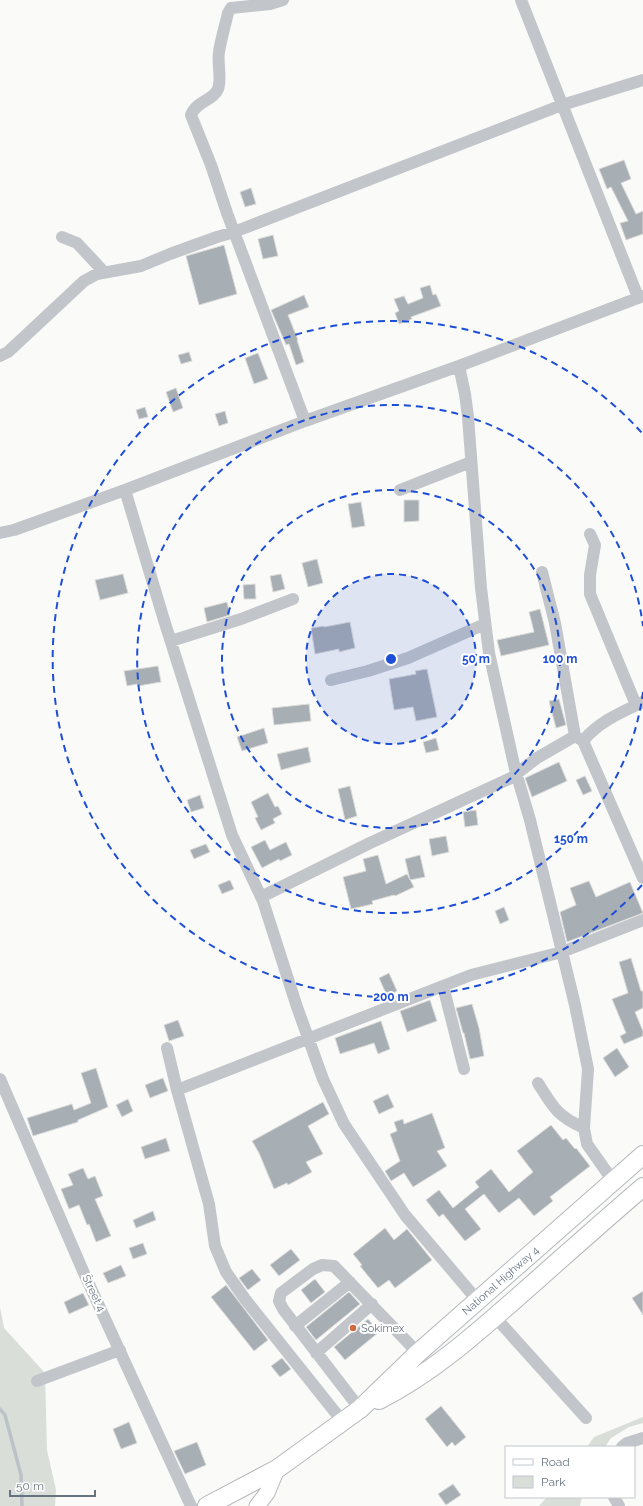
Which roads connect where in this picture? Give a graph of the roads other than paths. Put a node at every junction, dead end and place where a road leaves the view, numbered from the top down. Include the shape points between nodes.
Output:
1 (283, 0) edge
2 (522, 0) edge
3 (643, 80) edge
4 (562, 105) junction
5 (234, 232) junction
6 (62, 237) dead end
7 (104, 272) junction
8 (641, 296) edge
9 (0, 356) edge
10 (458, 366) junction
11 (305, 421) junction
12 (471, 462) junction
13 (125, 490) junction
14 (400, 490) dead end
15 (0, 533) edge
16 (590, 534) dead end
17 (542, 572) dead end
18 (293, 600) dead end
19 (486, 624) junction
20 (170, 641) junction
21 (331, 680) dead end
22 (639, 703) edge
23 (579, 739) junction
24 (516, 774) junction
25 (643, 878) edge
26 (261, 897) junction
27 (643, 920) edge
28 (562, 952) junction
29 (443, 986) junction
30 (308, 1038) junction
31 (167, 1048) dead end
32 (464, 1069) dead end
33 (0, 1079) edge
34 (538, 1083) dead end
35 (177, 1090) junction
36 (584, 1128) junction
37 (643, 1155) edge
38 (613, 1181) junction
39 (643, 1187) edge
40 (350, 1282) junction
41 (478, 1301) junction
42 (372, 1304) junction
43 (495, 1317) junction
44 (295, 1326) junction
45 (120, 1350) junction
46 (316, 1353) junction
47 (418, 1353) junction
48 (37, 1381) dead end
49 (360, 1409) junction
50 (586, 1418) dead end
51 (343, 1422) junction
52 (643, 1438) edge
53 (623, 1446) edge
54 (277, 1469) junction
55 (191, 1506) edge
56 (207, 1506) edge
57 (257, 1506) edge

1 - 5 street via 231,8 218,53 218,89 198,104 191,115
2 - 4 street
3 - 4 street
4 - 5 street
4 - 8 street
5 - 7 street via 141,266
5 - 11 street
6 - 7 street via 77,243
7 - 9 street via 84,281 8,352
8 - 10 street
10 - 11 street
10 - 12 street via 465,394
11 - 13 street
12 - 14 street
12 - 19 street
13 - 15 street
13 - 20 street
16 - 22 street via 595,546 590,594
17 - 23 street
18 - 20 street
19 - 21 street via 408,658
19 - 24 street via 489,653
20 - 26 street via 232,835
22 - 23 street
23 - 24 street via 537,758
23 - 25 street
24 - 26 street
24 - 28 street via 530,820
26 - 30 street
27 - 28 street
28 - 29 street via 471,975
28 - 36 street via 588,1069
29 - 30 street
29 - 32 street
30 - 35 street
30 - 41 street via 344,1124 405,1215
31 - 35 street
33 - 45 street, S̄treet 4
34 - 36 street via 555,1109 569,1121
35 - 51 street via 209,1204 216,1246 226,1272
36 - 38 street via 587,1144
37 - 38 highway, National Highway 4
38 - 41 highway, National Highway 4
39 - 43 highway, National Highway 4
40 - 42 street
40 - 44 street
40 - 44 street via 334,1266 322,1265 281,1293 279,1301
41 - 47 highway, National Highway 4
42 - 46 street
42 - 47 street
43 - 49 highway, National Highway 4 via 420,1376
43 - 50 street
44 - 46 street
45 - 48 street
45 - 55 street, S̄treet 4
46 - 49 street
47 - 49 highway, National Highway 4
49 - 51 highway, National Highway 4
51 - 54 highway, National Highway 4
52 - 53 street
54 - 56 highway, National Highway 4
54 - 57 main road via 267,1493

